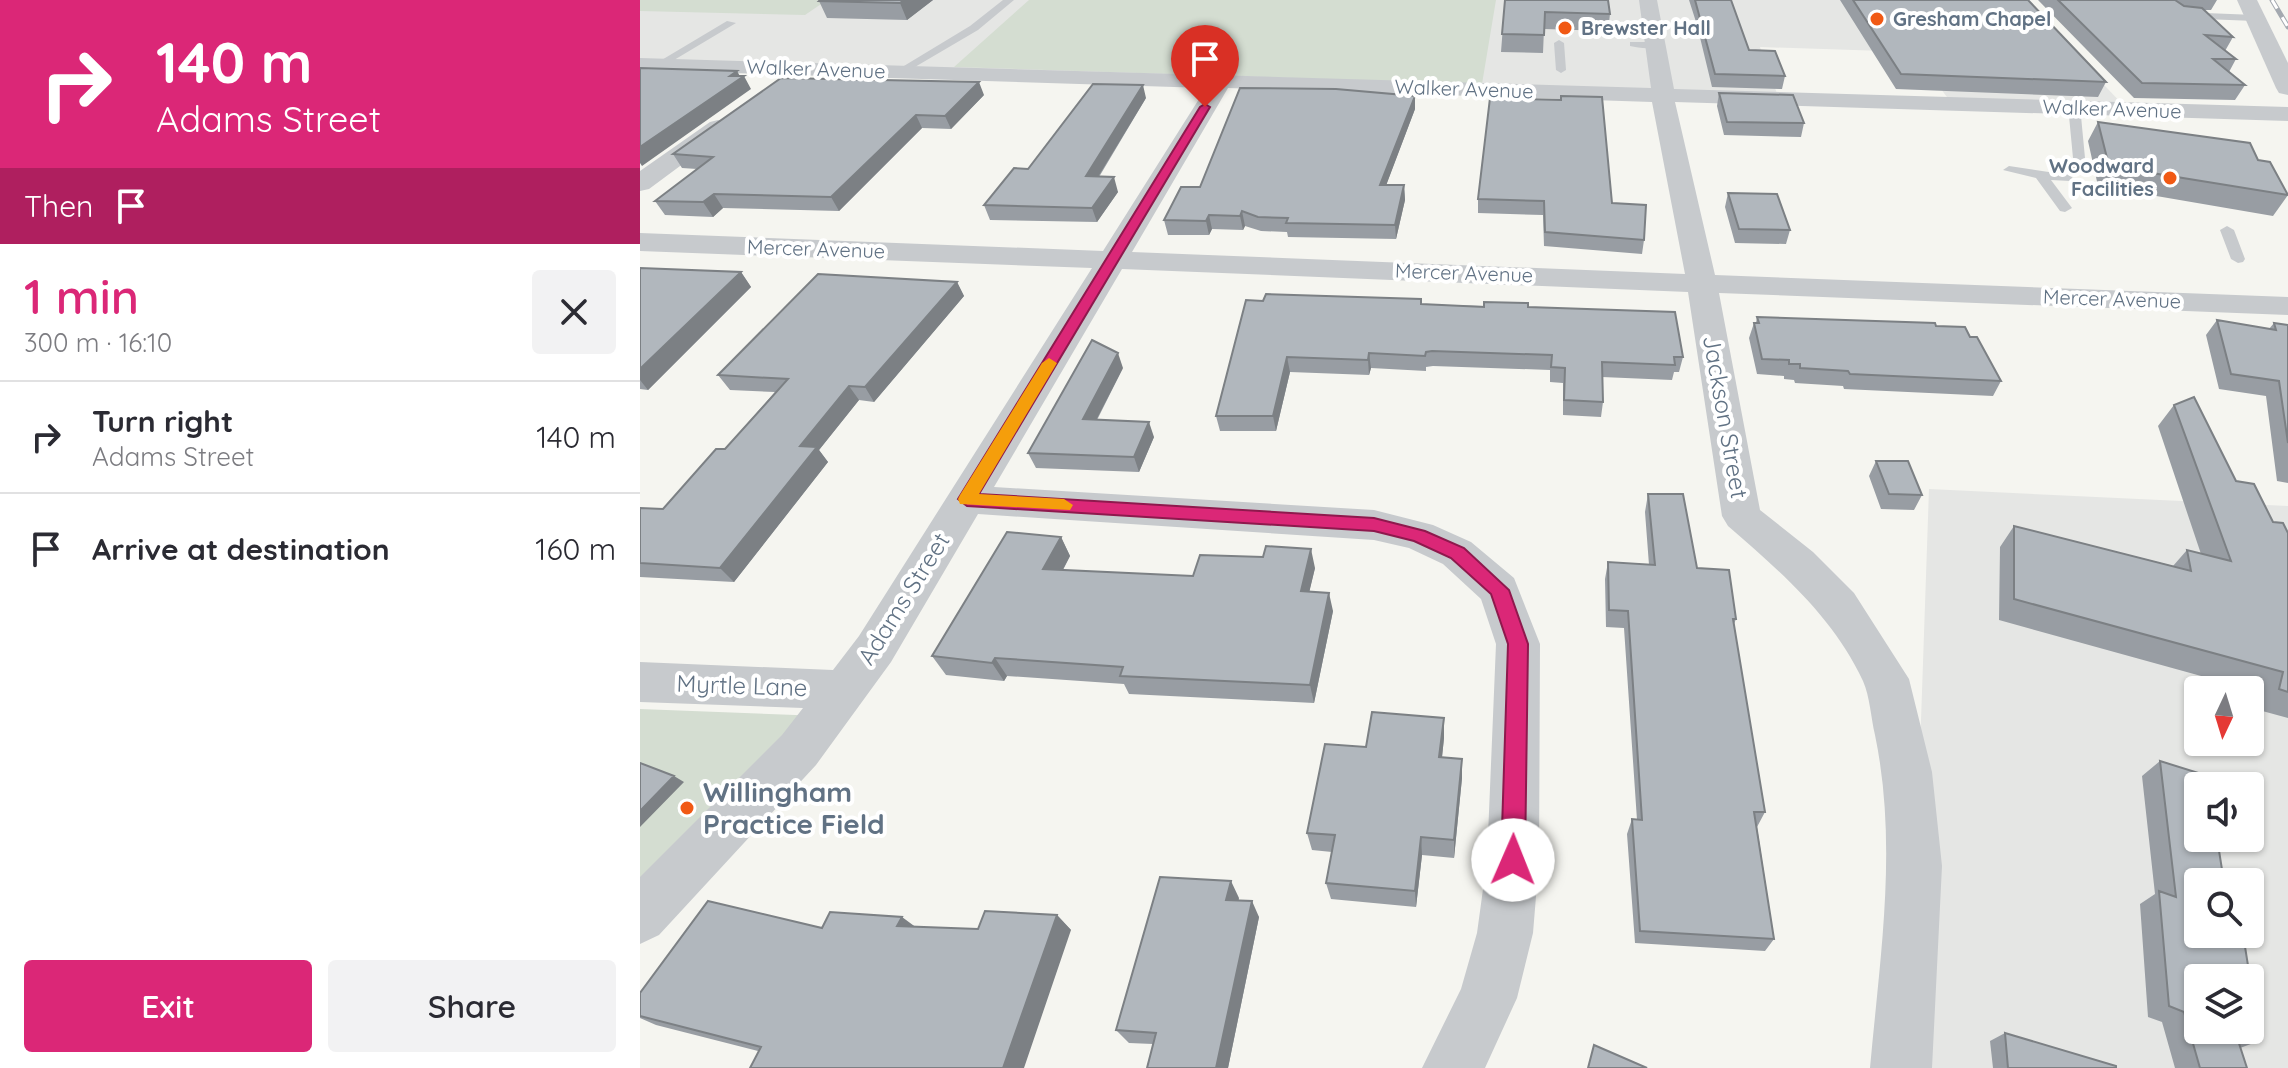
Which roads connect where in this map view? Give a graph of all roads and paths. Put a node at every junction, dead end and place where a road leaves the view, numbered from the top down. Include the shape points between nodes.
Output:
1 (1009, 0) edge
2 (1648, 0) edge
3 (2160, 0) edge
4 (2251, 9) edge
5 (713, 22) dead end
6 (950, 29) dead end
7 (966, 33) junction
8 (682, 41) dead end
9 (699, 42) junction
10 (712, 42) dead end
11 (1559, 43) dead end
12 (650, 64) edge
13 (799, 69) junction
14 (1561, 70) dead end
15 (899, 72) junction
16 (1221, 82) junction
17 (2288, 88) edge
18 (2108, 89) edge
19 (1662, 93) junction
20 (763, 95) edge
21 (2071, 108) junction
22 (2127, 109) junction
23 (738, 113) edge
24 (2288, 114) edge
25 (2009, 170) dead end
26 (2040, 174) junction
27 (640, 183) edge
28 (2065, 208) dead end
29 (2227, 230) dead end
30 (640, 242) edge
31 (2238, 259) dead end
32 (1112, 261) junction
33 (1702, 282) junction
34 (2288, 306) edge
35 (967, 499) junction
36 (640, 682) edge
37 (844, 690) junction
38 (640, 916) edge
39 (1453, 1068) edge
40 (1901, 1068) edge

1 - 7 lane
2 - 19 street, Jackson Street via 1645,44
3 - 4 lane via 2178,15
4 - 17 street
5 - 9 lane via 735,23
6 - 7 lane
7 - 15 lane
8 - 9 lane
9 - 10 lane
9 - 12 lane
11 - 14 lane
12 - 13 street, Walker Avenue
13 - 15 street, Walker Avenue
13 - 20 street
15 - 16 street, Walker Avenue
16 - 19 street, Walker Avenue
16 - 32 street, Adams Street
18 - 22 street
19 - 21 street, Walker Avenue via 2013,113
19 - 33 street, Jackson Street
21 - 22 street, Walker Avenue
21 - 26 lane via 2079,158 2065,178
22 - 24 street, Walker Avenue
23 - 27 street
25 - 26 lane
26 - 28 lane
29 - 31 lane
30 - 32 street, Mercer Avenue
32 - 33 street, Mercer Avenue
32 - 35 street, Adams Street
33 - 34 street, Mercer Avenue
33 - 40 street, Jackson Street via 1742,516 1839,605 1886,679 1907,772 1915,866
35 - 37 street, Adams Street
35 - 39 street via 1374,525 1457,553 1499,590 1518,644 1513,860 1505,933 1488,998
36 - 37 street, Myrtle Lane
37 - 38 street, Adams Street via 799,750

